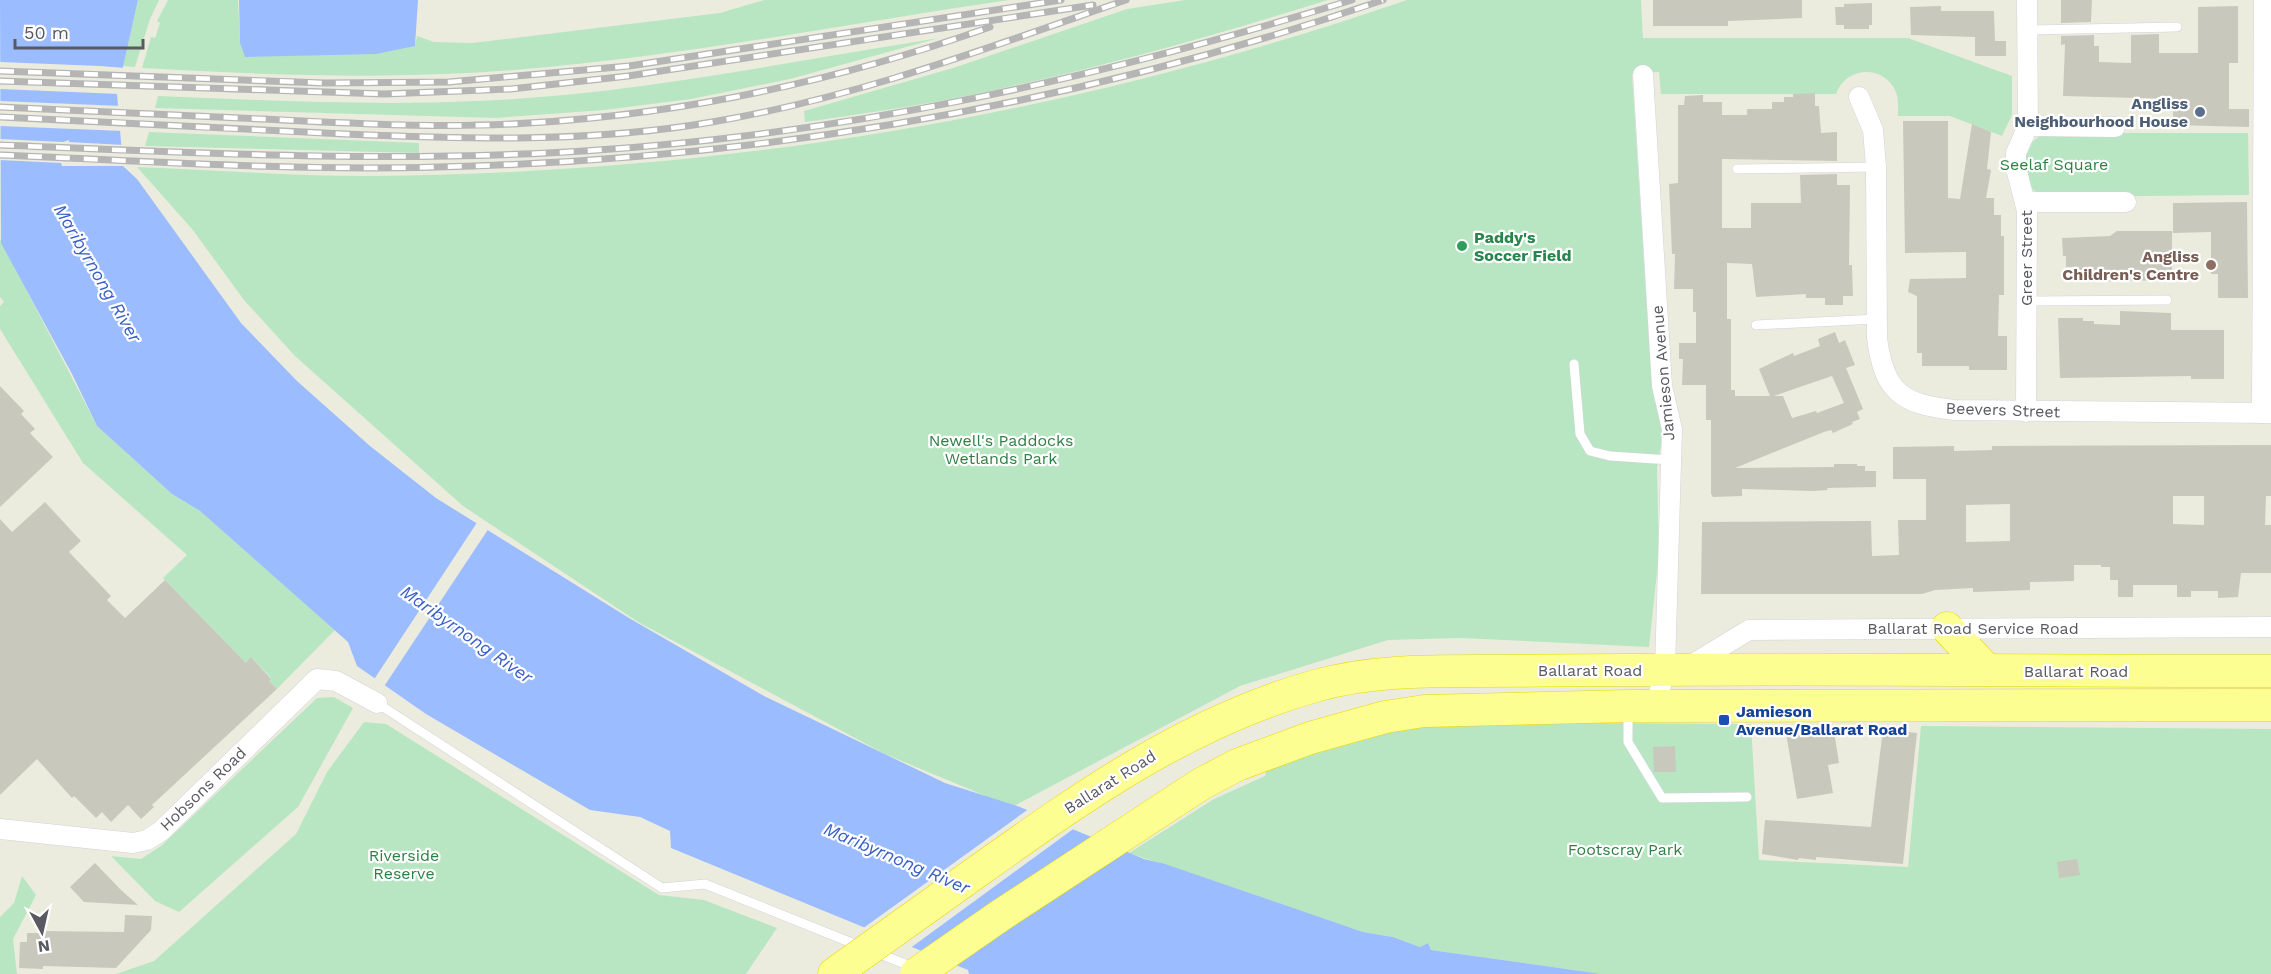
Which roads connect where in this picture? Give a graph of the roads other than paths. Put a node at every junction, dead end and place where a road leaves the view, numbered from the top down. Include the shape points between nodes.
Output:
1 (2027, 0) edge
2 (2264, 0) edge
3 (2177, 27) dead end
4 (2027, 30) junction
5 (1643, 75) dead end
6 (1859, 97) dead end
7 (2028, 126) junction
8 (2115, 127) dead end
9 (2267, 165) edge
10 (1876, 167) junction
11 (1737, 169) dead end
12 (2025, 202) junction
13 (2126, 202) dead end
14 (2167, 300) dead end
15 (2026, 301) junction
16 (1877, 318) junction
17 (1756, 325) dead end
18 (1574, 364) dead end
19 (2025, 412) junction
20 (2267, 413) edge
21 (1670, 460) junction
22 (2271, 627) edge
23 (1947, 628) junction
24 (1675, 669) junction
25 (1987, 670) junction
26 (2271, 671) edge
27 (377, 703) joint
28 (2271, 705) edge
29 (1642, 706) junction
30 (1747, 797) dead end
31 (0, 829) edge
32 (843, 968) edge
33 (916, 974) edge
34 (929, 974) edge

1 - 4 street, Greer Street
2 - 9 street
3 - 4 lane
4 - 7 street, Greer Street
5 - 21 street, Jamieson Avenue via 1662,386 1672,429
6 - 10 street, Beevers Street via 1873,130
7 - 8 street
7 - 12 street, Greer Street via 2016,153
9 - 20 street
10 - 11 lane
10 - 16 street, Beevers Street
12 - 13 street
12 - 15 street, Greer Street
14 - 15 lane
15 - 19 street, Greer Street
16 - 17 lane
16 - 19 street, Beevers Street via 1881,364 1897,393 1930,407
18 - 21 lane via 1580,434 1590,451
19 - 20 street, Beevers Street
21 - 24 street, Jamieson Avenue
22 - 23 street, Ballarat Road Service Road
23 - 24 street, Ballarat Road Service Road via 1749,630
23 - 25 highway
24 - 25 highway, Ballarat Road
24 - 29 street, Jamieson Avenue
24 - 32 highway, Ballarat Road, bridge via 1428,671 1350,678 1288,694 1153,753 1078,800
25 - 26 highway, Ballarat Road
27 - 31 street, Hobsons Road via 336,681 317,679 161,831 147,840 111,842
27 - 34 lane via 662,888 705,884
28 - 29 highway, Ballarat Road
29 - 30 lane via 1628,742 1662,798
29 - 33 highway, Ballarat Road, bridge via 1424,711 1347,726 1237,765 1182,795

